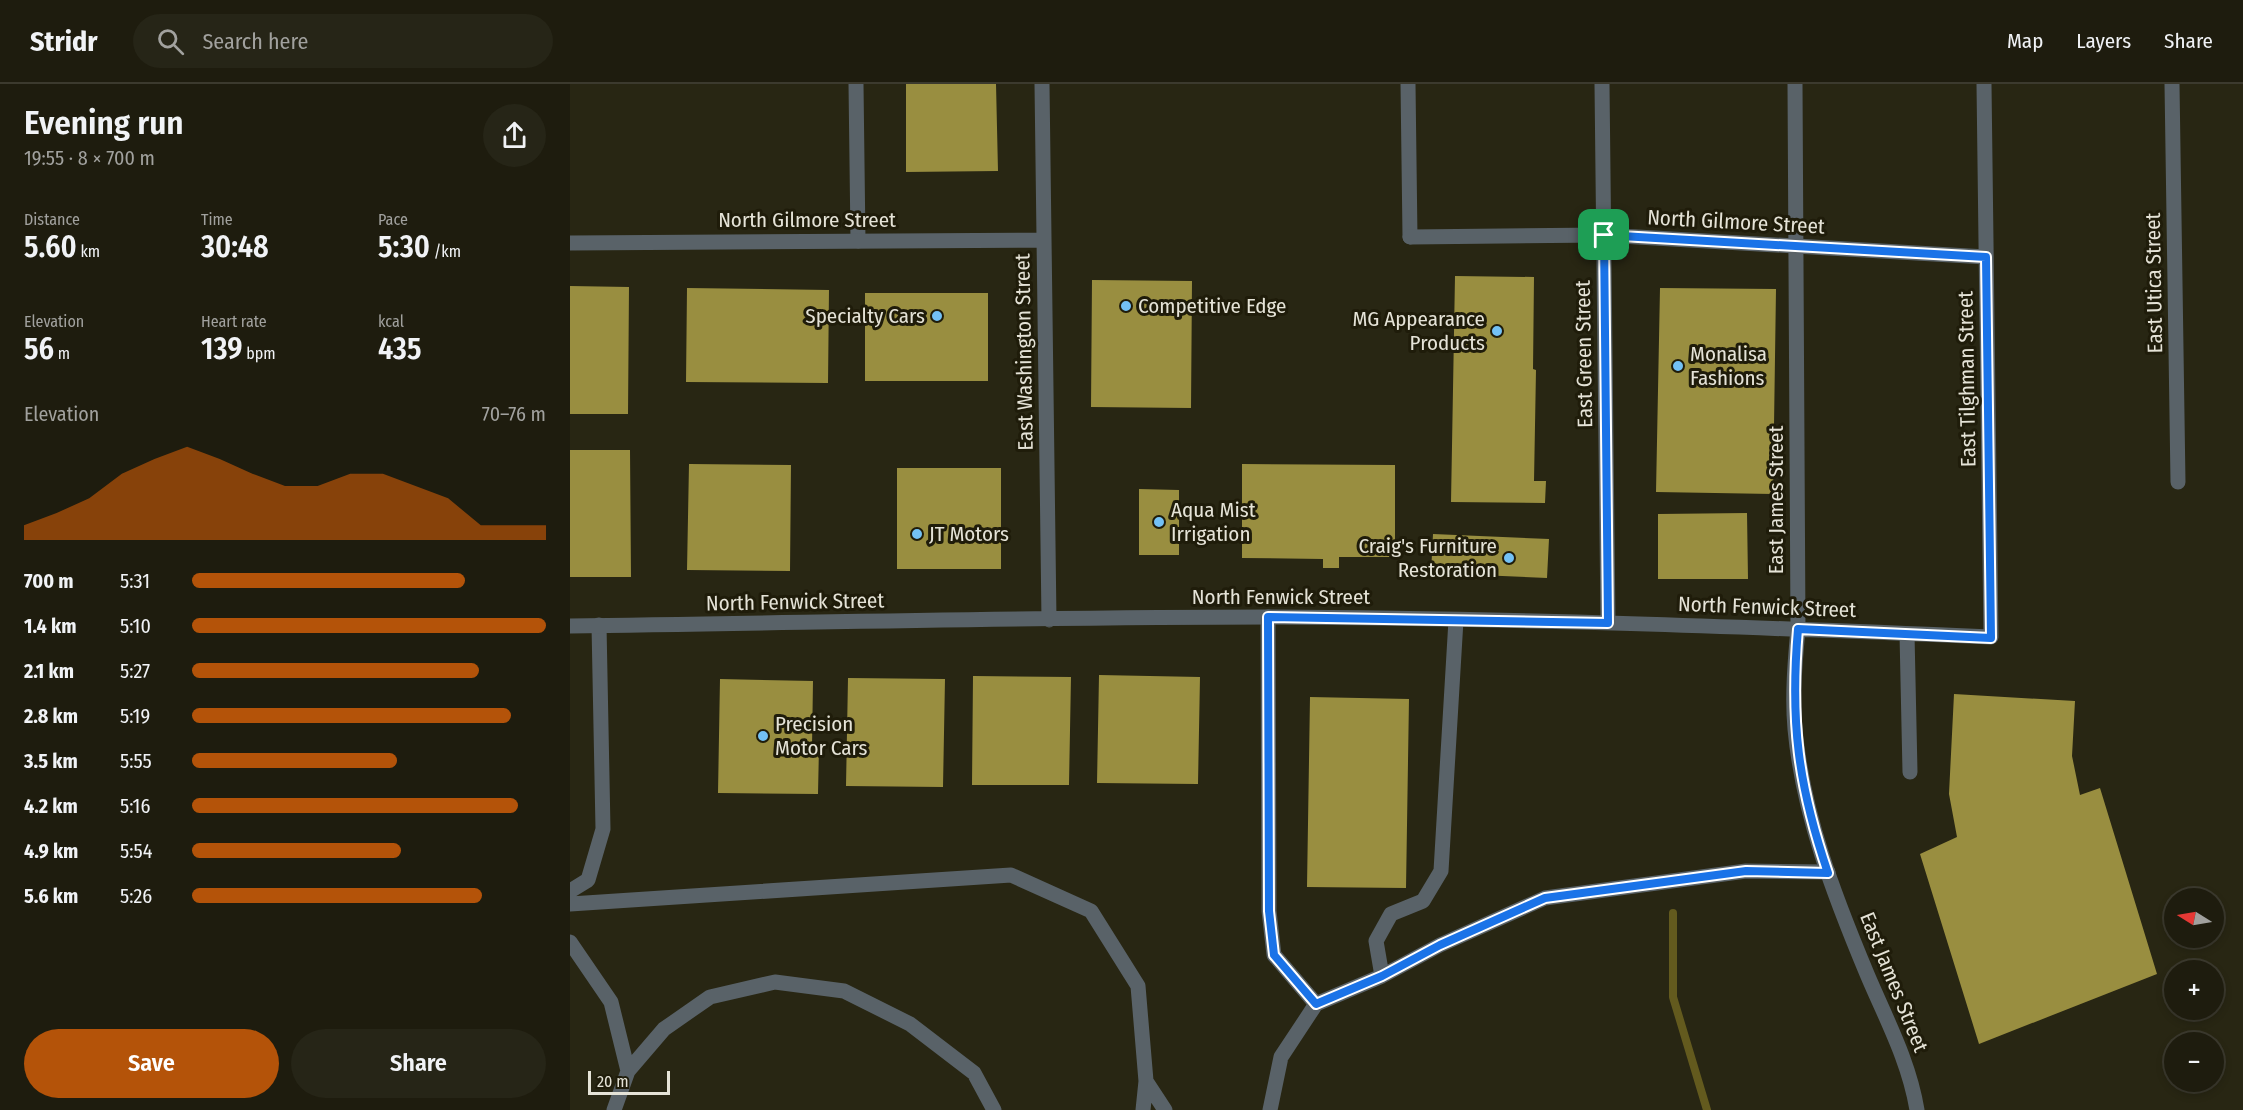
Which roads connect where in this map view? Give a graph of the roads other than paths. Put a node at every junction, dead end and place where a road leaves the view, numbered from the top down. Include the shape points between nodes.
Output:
1 (856, 84) edge
2 (1042, 84) edge
3 (1408, 84) edge
4 (1602, 84) edge
5 (1795, 84) edge
6 (1984, 84) edge
7 (2172, 84) edge
8 (1604, 235) junction
9 (1044, 240) junction
10 (858, 241) junction
11 (570, 243) edge
12 (1796, 246) junction
13 (1986, 257) junction
14 (2178, 482) dead end
15 (1268, 617) junction
16 (1049, 620) junction
17 (1456, 620) junction
18 (1608, 623) junction
19 (599, 625) junction
20 (570, 626) edge
21 (1798, 629) junction
22 (1907, 634) junction
23 (1991, 638) joint
24 (1910, 772) dead end
25 (1828, 873) junction
26 (570, 891) edge
27 (570, 904) edge
28 (570, 942) edge
29 (1382, 976) junction
30 (1316, 1004) junction
31 (628, 1071) junction
32 (1146, 1081) junction
33 (614, 1110) edge
34 (994, 1110) edge
35 (1143, 1110) edge
36 (1165, 1110) edge
37 (1270, 1110) edge
38 (1917, 1110) edge

1 - 10 street
2 - 9 street, East Washington Street
3 - 8 street, North Gilmore Street via 1410,237
4 - 8 street, East Green Street
5 - 12 street, East James Street
6 - 13 street, East Tilghman Street
7 - 14 street, East Utica Street
8 - 12 street, North Gilmore Street
8 - 18 street, East Green Street
9 - 10 street, North Gilmore Street
9 - 16 street, East Washington Street
10 - 11 street, North Gilmore Street
12 - 13 street, North Gilmore Street
12 - 21 street, East James Street
13 - 23 street, East Tilghman Street
15 - 16 street, North Fenwick Street
15 - 17 street, North Fenwick Street
15 - 30 street via 1269,911 1274,955
16 - 19 street, North Fenwick Street
17 - 18 street, North Fenwick Street
17 - 29 street via 1441,871 1423,901 1391,914 1376,941
18 - 21 street, North Fenwick Street
19 - 20 street, North Fenwick Street
19 - 26 street via 603,830 588,880
21 - 22 street, North Fenwick Street
21 - 25 street, East James Street via 1794,679 1801,778
22 - 23 street, North Fenwick Street
22 - 24 street
25 - 29 street via 1746,871 1545,898
25 - 38 street, East James Street via 1901,1047
27 - 32 street via 1011,875 1091,911 1138,986
28 - 31 street via 611,1002
29 - 30 street
30 - 37 street via 1281,1057
31 - 33 street
31 - 34 street via 664,1029 710,997 775,982 844,991 910,1024 974,1073
32 - 35 street
32 - 36 street

